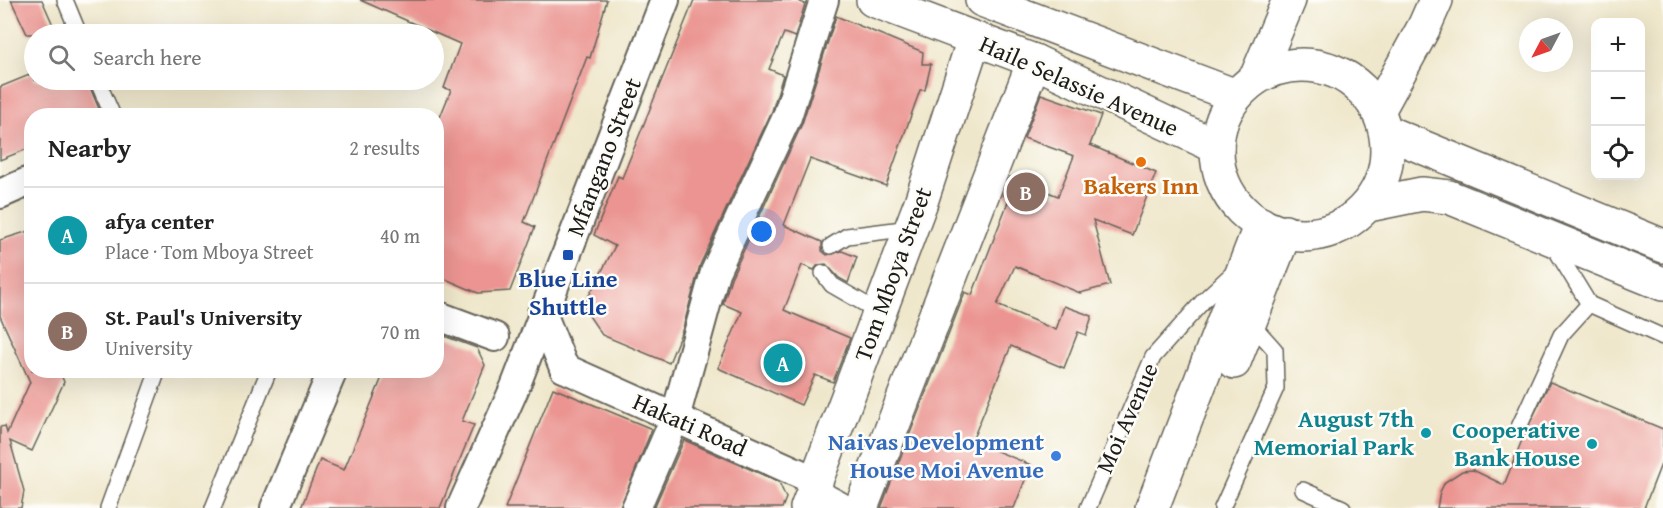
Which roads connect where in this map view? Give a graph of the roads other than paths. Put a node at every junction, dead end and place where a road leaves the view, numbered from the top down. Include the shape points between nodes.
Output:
1 (65, 0) edge
2 (665, 0) edge
3 (824, 0) edge
4 (873, 0) edge
5 (982, 0) edge
6 (1289, 0) edge
7 (1436, 0) edge
8 (1048, 12) edge
9 (75, 24) edge
10 (974, 39) junction
11 (1034, 60) junction
12 (1246, 87) junction
13 (101, 90) edge
14 (109, 108) edge
15 (1382, 121) junction
16 (1217, 147) junction
17 (1368, 205) junction
18 (911, 228) junction
19 (1273, 228) junction
20 (1548, 237) junction
21 (831, 246) dead end
22 (1663, 246) edge
23 (1250, 256) junction
24 (823, 273) dead end
25 (1663, 284) edge
26 (1589, 304) junction
27 (879, 312) junction
28 (542, 313) junction
29 (444, 318) edge
30 (1250, 322) junction
31 (495, 337) junction
32 (1663, 337) edge
33 (564, 368) junction
34 (155, 378) edge
35 (266, 378) edge
36 (330, 378) edge
37 (515, 387) junction
38 (675, 418) junction
39 (1519, 427) dead end
40 (831, 439) junction
41 (879, 460) junction
42 (1303, 490) dead end
43 (819, 497) edge
44 (108, 508) edge
45 (213, 508) edge
46 (275, 508) edge
47 (461, 508) edge
48 (636, 508) edge
49 (860, 508) edge
50 (1088, 508) edge
51 (1152, 508) edge
52 (1176, 508) edge
53 (1222, 508) edge
54 (1343, 508) edge

1 - 9 lane
2 - 28 street, Mfangano Street
3 - 38 street via 788,117 715,272
4 - 10 main road, Haile Selassie Avenue
5 - 8 main road, Haile Selassie Avenue
6 - 12 main road
7 - 15 main road
8 - 12 main road, Haile Selassie Avenue
10 - 11 main road, Haile Selassie Avenue
10 - 18 main road, Tom Mboya Street
11 - 16 main road, Haile Selassie Avenue
11 - 41 main road
12 - 15 main road via 1277,68 1301,64 1324,68 1346,77 1364,92
12 - 16 main road via 1226,111
13 - 14 lane
15 - 17 main road via 1386,153 1380,180
15 - 22 main road
16 - 19 main road via 1220,172 1230,195 1247,214
17 - 19 main road via 1350,221 1324,233 1296,235
17 - 20 main road via 1422,194 1449,197
18 - 21 lane via 847,236
18 - 27 main road, Tom Mboya Street
19 - 23 main road, Moi Avenue
19 - 30 main road
20 - 25 main road
20 - 26 lane
23 - 50 lane, Moi Avenue via 1153,357
23 - 51 main road, Moi Avenue
24 - 27 lane via 832,285
26 - 32 lane
26 - 39 lane via 1561,335
27 - 40 main road, Tom Mboya Street
28 - 31 street
28 - 33 street
28 - 37 street, Mfangano Street
29 - 31 street
30 - 52 main road
30 - 53 lane via 1275,350 1276,388
31 - 37 street
33 - 37 street
33 - 38 street, Hakati Road
34 - 44 lane
35 - 45 lane
36 - 46 street
37 - 47 street
38 - 43 street, Hakati Road
38 - 48 street
40 - 41 main road via 844,434 854,436
40 - 43 main road, Tom Mboya Street
41 - 49 main road
42 - 54 lane

